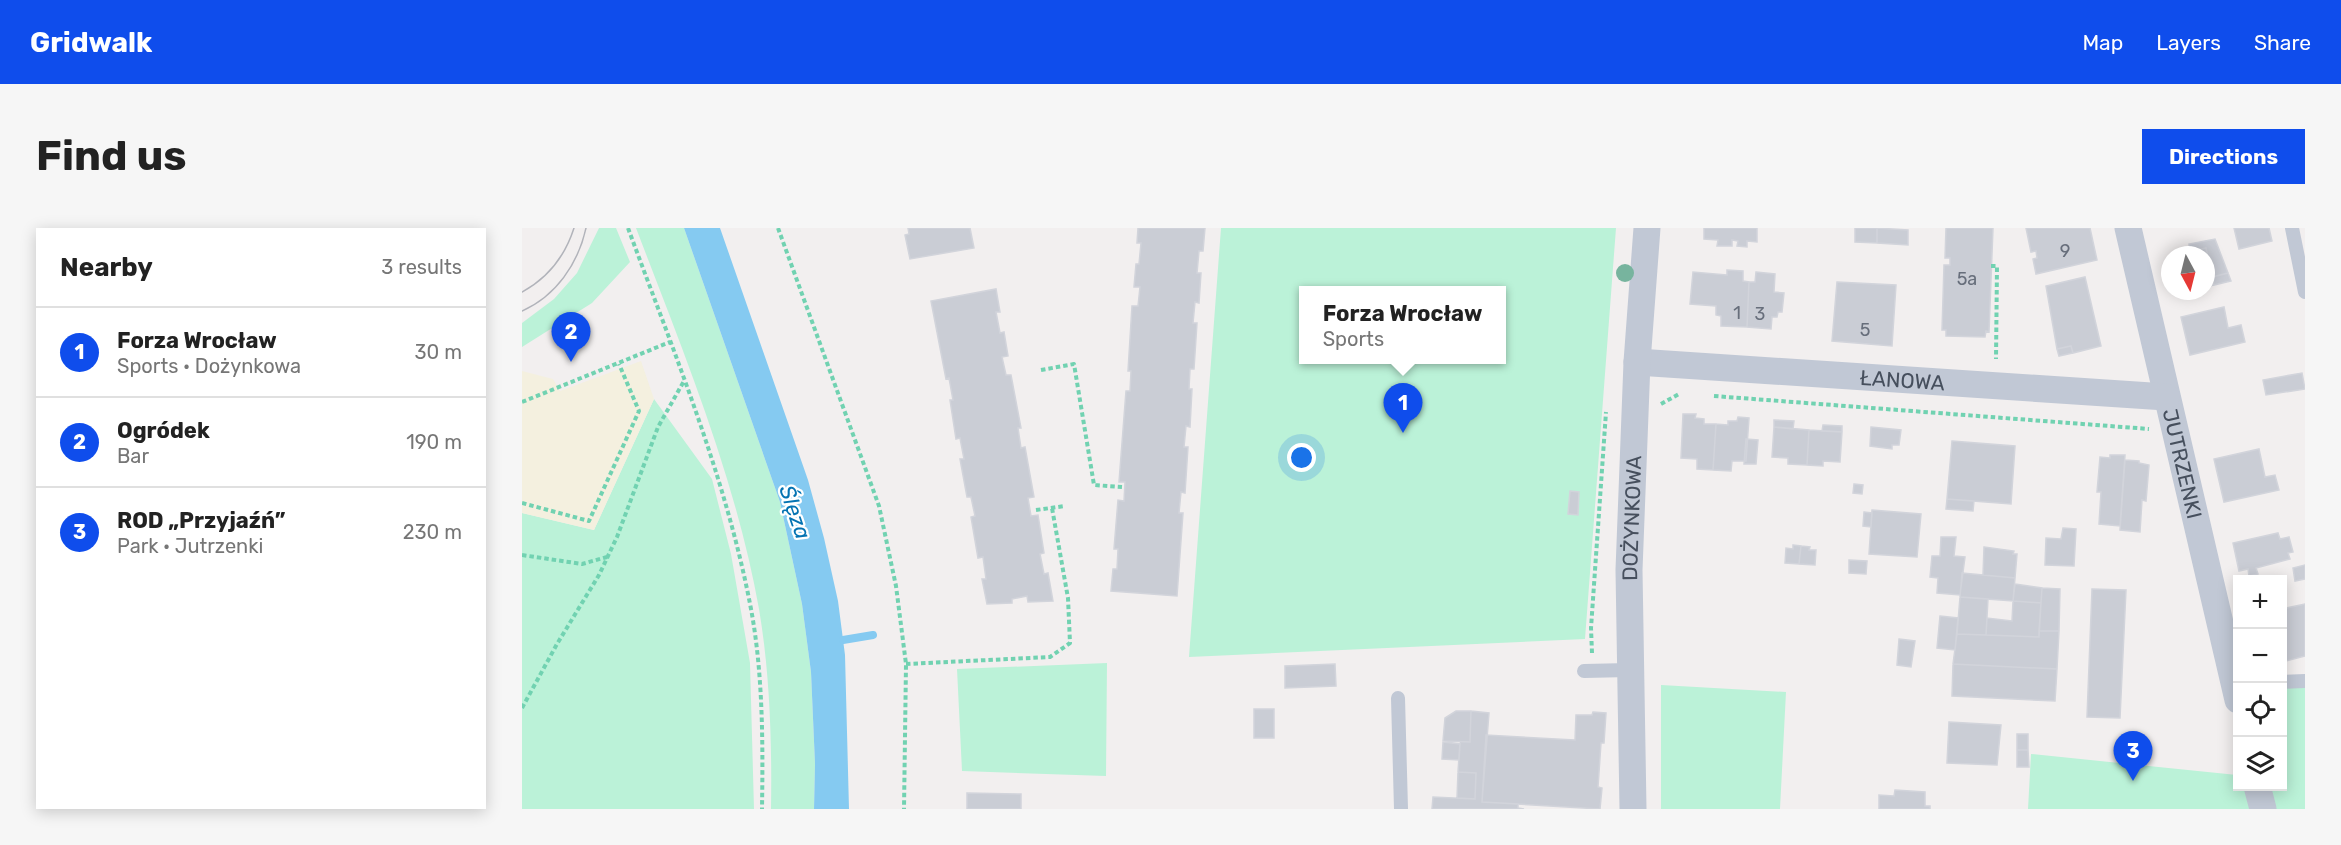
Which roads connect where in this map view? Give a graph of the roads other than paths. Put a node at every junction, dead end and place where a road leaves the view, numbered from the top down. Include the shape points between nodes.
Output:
1 (1647, 228) edge
2 (2128, 228) edge
3 (2292, 228) edge
4 (2305, 292) edge
5 (1637, 362) junction
6 (2166, 397) junction
7 (1629, 670) junction
8 (1584, 671) dead end
9 (2305, 681) edge
10 (2287, 682) edge
11 (2234, 683) edge
12 (1398, 698) dead end
13 (2259, 791) edge
14 (1401, 809) edge
15 (1633, 809) edge
16 (2263, 809) edge

1 - 5 street, DOŻYNKOWA
2 - 6 street, JUTRZENKI
3 - 4 lane
5 - 6 street, ŁANOWA
5 - 7 street, DOŻYNKOWA
6 - 11 street, JUTRZENKI
7 - 8 lane
7 - 15 street, DOŻYNKOWA
9 - 10 lane
12 - 14 lane
13 - 16 street

